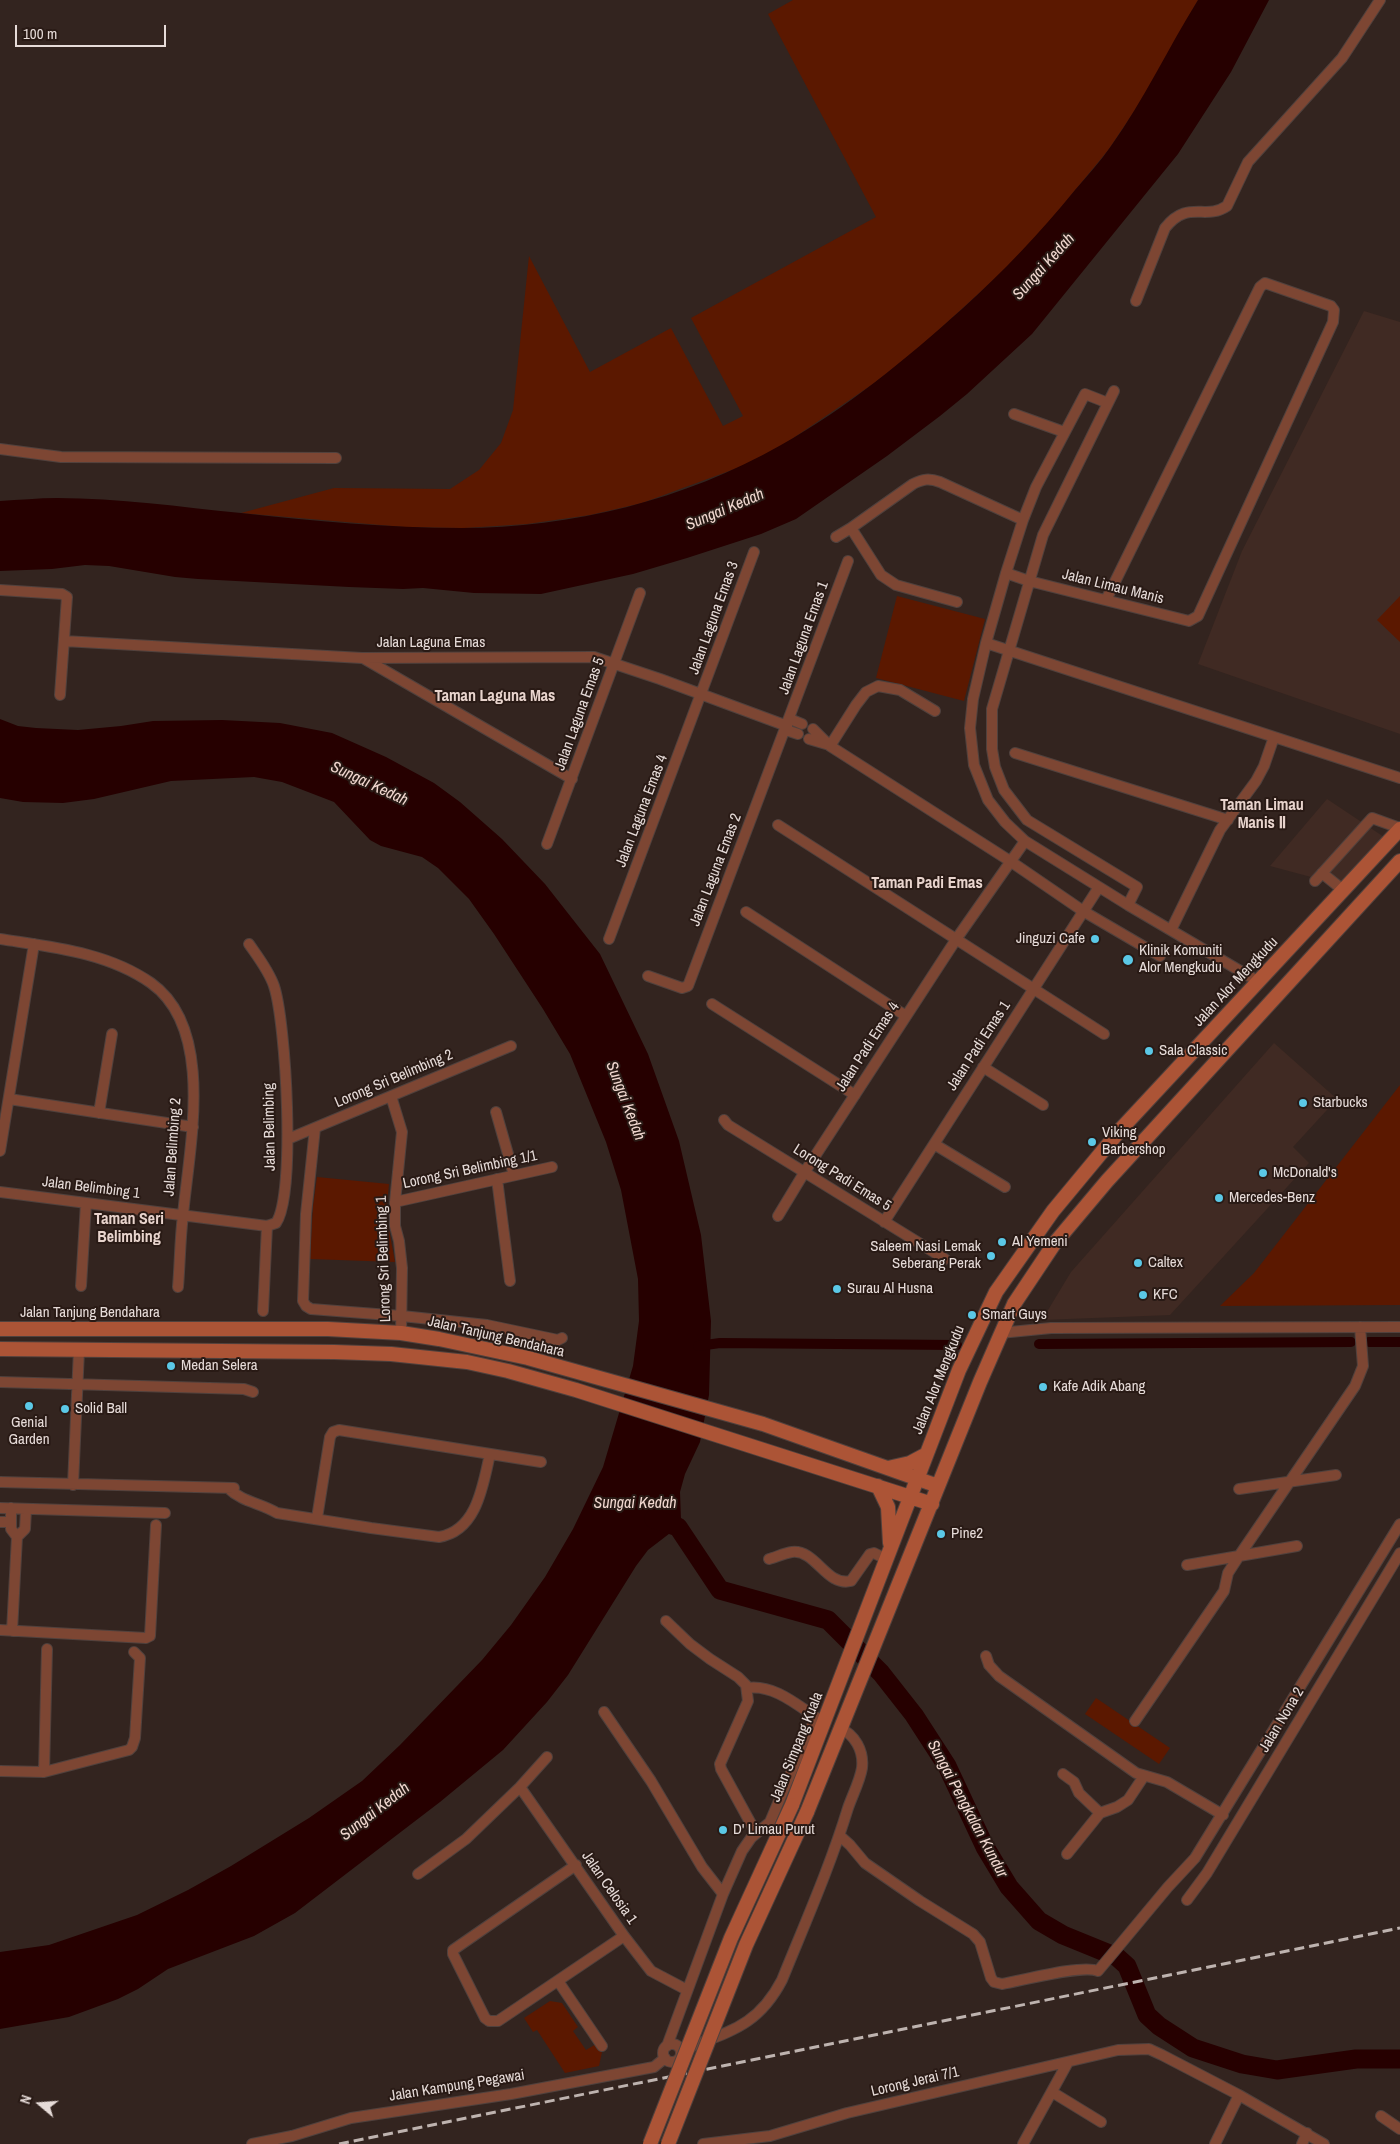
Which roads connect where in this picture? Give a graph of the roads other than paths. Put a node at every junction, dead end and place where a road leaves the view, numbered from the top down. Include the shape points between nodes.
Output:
1 (1380, 0) edge
2 (1136, 301) dead end
3 (1114, 392) dead end
4 (1108, 403) junction
5 (1014, 414) dead end
6 (1064, 432) junction
7 (0, 449) edge
8 (336, 458) dead end
9 (1022, 520) junction
10 (851, 528) junction
11 (836, 537) dead end
12 (754, 552) dead end
13 (848, 561) dead end
14 (1006, 573) junction
15 (1030, 581) junction
16 (0, 590) edge
17 (640, 593) dead end
18 (1106, 600) junction
19 (957, 602) dead end
20 (64, 641) junction
21 (986, 643) junction
22 (1008, 652) junction
23 (362, 658) junction
24 (614, 663) junction
25 (702, 694) junction
26 (60, 695) dead end
27 (935, 711) dead end
28 (788, 725) junction
29 (800, 729) dead end
30 (811, 734) dead end
31 (1274, 737) junction
32 (830, 746) junction
33 (1015, 753) dead end
34 (1400, 778) edge
35 (572, 780) junction
36 (1228, 820) junction
37 (778, 825) dead end
38 (1400, 828) edge
39 (1025, 841) junction
40 (547, 844) dead end
41 (1400, 860) edge
42 (1010, 861) junction
43 (1099, 887) junction
44 (1343, 890) junction
45 (1128, 905) junction
46 (1083, 911) junction
47 (746, 912) dead end
48 (1171, 930) junction
49 (0, 938) edge
50 (957, 938) junction
51 (609, 939) dead end
52 (34, 944) junction
53 (249, 944) dead end
54 (1160, 956) dead end
55 (1277, 962) junction
56 (1297, 972) junction
57 (648, 976) dead end
58 (1259, 982) junction
59 (1033, 989) junction
60 (712, 1004) dead end
61 (906, 1016) junction
62 (112, 1034) dead end
63 (1104, 1034) dead end
64 (511, 1046) dead end
65 (983, 1067) junction
66 (855, 1095) junction
67 (392, 1096) junction
68 (9, 1099) junction
69 (1043, 1105) dead end
70 (496, 1112) dead end
71 (99, 1113) junction
72 (724, 1120) dead end
73 (193, 1127) junction
74 (316, 1128) junction
75 (288, 1139) junction
76 (934, 1144) junction
77 (0, 1151) edge
78 (552, 1167) dead end
79 (804, 1173) junction
80 (514, 1175) junction
81 (497, 1179) junction
82 (1005, 1187) dead end
83 (0, 1192) edge
84 (394, 1202) junction
85 (86, 1203) junction
86 (182, 1215) junction
87 (778, 1216) dead end
88 (884, 1222) junction
89 (267, 1226) junction
90 (945, 1259) dead end
91 (510, 1281) dead end
92 (81, 1286) dead end
93 (178, 1287) dead end
94 (263, 1311) dead end
95 (402, 1316) junction
96 (1400, 1326) edge
97 (1360, 1327) junction
98 (0, 1329) edge
99 (263, 1329) junction
100 (401, 1333) junction
101 (1000, 1333) junction
102 (562, 1338) dead end
103 (0, 1349) edge
104 (79, 1350) junction
105 (262, 1350) junction
106 (0, 1382) edge
107 (78, 1385) junction
108 (253, 1392) dead end
109 (490, 1454) junction
110 (925, 1455) junction
111 (541, 1462) dead end
112 (884, 1468) junction
113 (1336, 1475) dead end
114 (916, 1480) junction
115 (1292, 1481) junction
116 (0, 1482) edge
117 (72, 1485) junction
118 (878, 1486) junction
119 (938, 1486) junction
120 (1239, 1490) dead end
121 (910, 1497) junction
122 (932, 1504) junction
123 (0, 1508) edge
124 (11, 1508) junction
125 (26, 1509) junction
126 (164, 1514) dead end
127 (317, 1518) junction
128 (5, 1522) edge
129 (1400, 1524) edge
130 (156, 1526) dead end
131 (17, 1537) junction
132 (1297, 1546) dead end
133 (1400, 1553) edge
134 (888, 1554) junction
135 (1239, 1556) junction
136 (769, 1559) dead end
137 (1187, 1565) dead end
138 (666, 1621) dead end
139 (0, 1630) edge
140 (12, 1631) junction
141 (47, 1649) dead end
142 (134, 1652) dead end
143 (986, 1656) dead end
144 (747, 1688) junction
145 (604, 1712) dead end
146 (822, 1717) junction
147 (1135, 1721) dead end
148 (839, 1728) junction
149 (547, 1757) dead end
150 (0, 1771) edge
151 (44, 1772) junction
152 (1063, 1774) dead end
153 (1144, 1776) junction
154 (520, 1787) junction
155 (1100, 1813) junction
156 (1223, 1815) junction
157 (756, 1833) junction
158 (840, 1836) junction
159 (1067, 1854) dead end
160 (576, 1866) junction
161 (418, 1874) dead end
162 (723, 1894) junction
163 (1187, 1900) dead end
164 (624, 1936) junction
165 (558, 1981) junction
166 (687, 1990) junction
167 (602, 2046) dead end
168 (667, 2046) junction
169 (680, 2052) junction
170 (664, 2058) junction
171 (1068, 2062) junction
172 (1052, 2092) junction
173 (1239, 2095) junction
174 (1381, 2116) dead end
175 (1101, 2122) dead end
176 (1400, 2128) edge
177 (1307, 2133) junction
178 (770, 2140) edge
179 (252, 2144) edge
180 (651, 2144) edge
181 (669, 2144) edge
182 (703, 2144) edge
183 (1024, 2144) edge
184 (1215, 2144) edge
185 (1302, 2144) edge
186 (1324, 2144) edge

1 - 2 street via 1342,58 1248,162 1227,206 1182,213 1171,220
3 - 4 street
4 - 6 street via 1085,394
4 - 15 street via 1042,535
5 - 6 street
6 - 9 street
7 - 8 street via 61,457
9 - 10 street via 932,479 913,484
9 - 14 street
10 - 11 street
10 - 19 street via 887,581
12 - 25 street, Jalan Laguna Emas 3
13 - 28 street, Jalan Laguna Emas 1
14 - 15 street, Jalan Limau Manis
14 - 21 street
15 - 18 street, Jalan Limau Manis
15 - 22 street
16 - 20 street via 67,597
17 - 24 street, Jalan Laguna Emas 5
18 - 18 street, Jalan Limau Manis via 1260,286 1265,283 1330,306 1334,310 1333,322 1198,616 1189,622
20 - 23 street, Jalan Laguna Emas
20 - 26 street
21 - 22 street
21 - 39 street via 971,718 974,765 988,800
22 - 31 street
22 - 45 street via 992,709 991,726 995,767 1004,790 1027,820 1137,887
23 - 24 street, Jalan Laguna Emas via 594,657
23 - 35 street
24 - 25 street, Jalan Laguna Emas
24 - 35 street, Jalan Laguna Emas 5
25 - 28 street, Jalan Laguna Emas
25 - 51 street, Jalan Laguna Emas 4
27 - 32 street via 900,690 878,686 866,692
28 - 29 street, Jalan Laguna Emas
28 - 57 street, Jalan Laguna Emas 2 via 688,986 682,988
30 - 32 street
31 - 34 street
31 - 36 street via 1256,781
32 - 42 street
33 - 36 street
35 - 40 street, Jalan Laguna Emas 5
36 - 48 street via 1220,830
37 - 50 street
38 - 44 main road, Jalan Alor Mengkudu
38 - 44 street via 1372,818 1319,877
39 - 42 street, Jalan Padi Emas 4
39 - 43 street
41 - 56 main road
42 - 46 street
42 - 50 street, Jalan Padi Emas 4
43 - 45 street
43 - 46 street, Jalan Padi Emas 1
44 - 55 main road, Jalan Alor Mengkudu
45 - 48 street
46 - 54 street
46 - 59 street, Jalan Padi Emas 1
47 - 61 street
48 - 58 street
49 - 52 street, Jalan Belimbing 2
50 - 59 street
50 - 61 street, Jalan Padi Emas 4
52 - 68 street
52 - 73 street, Jalan Belimbing 2 via 87,954 109,962 164,994 187,1034
53 - 75 street, Jalan Belimbing via 270,975 281,1016
55 - 56 main road via 1276,970 1281,976
55 - 58 main road, Jalan Alor Mengkudu
56 - 101 main road via 1054,1244 1022,1290
58 - 110 main road, Jalan Alor Mengkudu via 1121,1128 1053,1211 988,1307 958,1370
59 - 63 street
59 - 65 street, Jalan Padi Emas 1
60 - 66 street
61 - 66 street, Jalan Padi Emas 4
62 - 71 street
64 - 67 street, Lorong Sri Belimbing 2
65 - 69 street
65 - 76 street, Jalan Padi Emas 1
66 - 79 street, Jalan Padi Emas 4
67 - 74 street, Lorong Sri Belimbing 2
67 - 84 street, Lorong Sri Belimbing 1 via 402,1132
68 - 71 street
68 - 77 street
70 - 80 street
71 - 73 street
72 - 79 street, Lorong Padi Emas 5
73 - 86 street, Jalan Belimbing 2
74 - 75 street, Lorong Sri Belimbing 2
74 - 95 street via 306,1214 303,1301 311,1309
75 - 89 street, Jalan Belimbing via 281,1213 276,1223
76 - 82 street
76 - 88 street, Jalan Padi Emas 1
78 - 80 street, Lorong Sri Belimbing 1/1
79 - 87 street, Jalan Padi Emas 4
79 - 88 street, Lorong Padi Emas 5
80 - 81 street, Lorong Sri Belimbing 1/1
81 - 84 street, Lorong Sri Belimbing 1/1
81 - 91 street
83 - 85 street, Jalan Belimbing 1
84 - 95 street, Lorong Sri Belimbing 1 via 402,1268
85 - 86 street, Jalan Belimbing 1
85 - 92 street
86 - 89 street, Jalan Belimbing 1
86 - 93 street, Jalan Belimbing 2
88 - 90 street, Lorong Padi Emas 5
89 - 94 street
95 - 100 street, Lorong Sri Belimbing 1
95 - 102 street via 487,1325 558,1340
96 - 97 street
97 - 101 street via 1051,1328
97 - 115 street via 1363,1366 1360,1376
98 - 99 main road, Jalan Tanjung Bendahara
99 - 100 main road, Jalan Tanjung Bendahara
99 - 105 main road
100 - 112 main road, Jalan Tanjung Bendahara via 463,1343 554,1365 763,1424
101 - 119 main road
103 - 104 main road, Jalan Tanjung Bendahara
104 - 105 main road, Jalan Tanjung Bendahara
104 - 107 street
105 - 118 main road, Jalan Tanjung Bendahara via 391,1354 487,1366 576,1390
106 - 107 street
107 - 108 street via 244,1389
107 - 117 street
109 - 111 street
109 - 127 street via 477,1504 459,1530 450,1535 439,1537
109 - 127 street via 339,1430 333,1432
110 - 112 main road via 910,1464
110 - 114 main road, Jalan Alor Mengkudu
112 - 114 main road, Jalan Tanjung Bendahara
113 - 115 street
114 - 119 main road, Jalan Tanjung Bendahara
114 - 121 main road, Jalan Alor Mengkudu
115 - 120 street
115 - 135 street
116 - 117 street
117 - 127 street via 232,1488 236,1496 277,1513
118 - 121 main road, Jalan Tanjung Bendahara
118 - 134 main road via 888,1507
119 - 122 main road
121 - 122 main road, Jalan Tanjung Bendahara
121 - 134 main road, Jalan Simpang Kuala
122 - 148 main road
123 - 124 street
124 - 125 street
124 - 128 street
125 - 126 street
125 - 131 street via 25,1529
128 - 131 street
129 - 156 street
130 - 140 street via 150,1636
131 - 140 street
132 - 135 street
133 - 163 street, Jalan Nona 2 via 1207,1873
134 - 136 street via 870,1554 851,1582 846,1583 830,1576 799,1552
134 - 146 main road, Jalan Simpang Kuala via 846,1666
135 - 137 street
135 - 147 street via 1228,1573 1224,1592
138 - 144 street via 710,1660 738,1677
139 - 140 street
141 - 151 street
142 - 151 street via 140,1658 132,1747
143 - 153 street via 999,1676
144 - 146 street via 760,1687 774,1692
144 - 157 street via 748,1701 720,1764
145 - 162 street via 651,1781 693,1853
146 - 157 street via 808,1732 773,1816
146 - 180 main road, Jalan Simpang Kuala, bridge via 792,1805 731,1938
148 - 158 street via 850,1734 857,1744 862,1769
148 - 181 main road, bridge via 807,1812 746,1945
149 - 154 street
150 - 151 street
152 - 155 street
153 - 155 street via 1124,1804
153 - 156 street via 1167,1782
154 - 160 street, Jalan Celosia 1
154 - 161 street via 466,1839
155 - 159 street
156 - 158 street via 1195,1858 1100,1968 1002,1984 991,1978 980,1942 974,1934 920,1902 865,1863
157 - 162 street via 742,1851
158 - 169 street via 772,1999 741,2026
160 - 164 street, Jalan Celosia 1
160 - 165 street via 453,1950 489,2021 498,2021
162 - 166 street
164 - 165 street
164 - 166 street, Jalan Celosia 1 via 651,1971
165 - 167 street
166 - 168 street
168 - 169 street via 674,2045
168 - 170 street
169 - 170 street via 677,2061 670,2062
170 - 179 street, Jalan Kampung Pegawai via 654,2067 511,2094 351,2118
171 - 172 street
171 - 173 street, Lorong Jerai 7/1 via 1118,2050 1149,2050
171 - 178 street, Lorong Jerai 7/1 via 847,2113
172 - 175 street
172 - 183 street
173 - 177 street, Lorong Jerai 7/1
173 - 184 street
174 - 176 street
177 - 185 street
177 - 186 street, Lorong Jerai 7/1
178 - 182 street, Lorong Jerai 7/1
180 - 181 street

